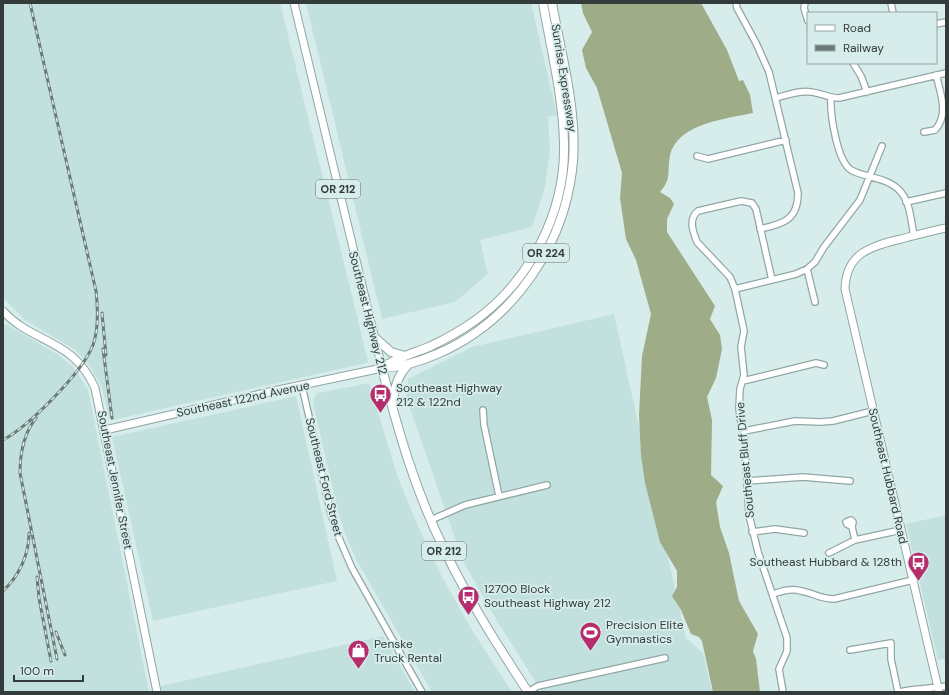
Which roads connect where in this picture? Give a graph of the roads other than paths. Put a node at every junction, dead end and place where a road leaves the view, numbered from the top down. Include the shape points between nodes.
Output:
1 (294, 3) edge
2 (543, 3) edge
3 (552, 3) edge
4 (736, 3) edge
5 (805, 3) edge
6 (807, 15) edge
7 (854, 64) edge
8 (946, 73) edge
9 (936, 75) junction
10 (867, 92) junction
11 (776, 98) junction
12 (831, 98) junction
13 (924, 132) dead end
14 (786, 140) junction
15 (882, 146) dead end
16 (697, 156) dead end
17 (870, 177) junction
18 (946, 193) edge
19 (906, 202) junction
20 (946, 228) edge
21 (760, 229) junction
22 (914, 236) junction
23 (808, 269) junction
24 (772, 280) junction
25 (735, 289) junction
26 (815, 302) dead end
27 (4, 313) edge
28 (374, 337) junction
29 (405, 356) junction
30 (408, 364) junction
31 (824, 365) dead end
32 (382, 368) junction
33 (743, 381) junction
34 (302, 386) junction
35 (392, 408) junction
36 (483, 410) dead end
37 (873, 411) junction
38 (105, 430) junction
39 (744, 431) junction
40 (747, 481) junction
41 (850, 481) dead end
42 (547, 485) dead end
43 (499, 496) junction
44 (430, 520) junction
45 (852, 527) dead end
46 (901, 530) junction
47 (752, 532) junction
48 (804, 533) dead end
49 (855, 540) junction
50 (829, 553) dead end
51 (913, 580) junction
52 (772, 594) junction
53 (850, 650) dead end
54 (665, 658) dead end
55 (946, 686) edge
56 (938, 690) edge
57 (157, 692) edge
58 (422, 692) edge
59 (528, 692) edge
60 (783, 692) edge
61 (899, 692) edge

1 - 28 main road, Southeast Highway 212 / OR 212
2 - 29 highway, Sunrise Expressway / OR 224 via 560,94 564,144 561,183 550,224 523,273 494,305 455,334
3 - 30 highway, Sunrise Expressway / OR 224 via 569,94 573,142 570,181 558,226 543,259 518,294 498,315 452,346
4 - 11 street via 736,8 764,58
5 - 6 street
7 - 10 street
8 - 9 street
9 - 10 street
9 - 13 street via 944,106 944,117 935,130
10 - 12 street
11 - 12 street via 805,92
11 - 14 street
12 - 17 street via 830,110 842,160 851,170
14 - 16 street via 708,159
14 - 21 street via 798,193 797,204 787,221
15 - 17 street
17 - 19 street via 899,189
17 - 23 street via 855,208
18 - 19 street
19 - 22 street
20 - 22 main road
21 - 24 street
21 - 25 street, Southeast Bluff Drive via 756,209 752,203 741,201 698,211 693,217 697,242 730,277
22 - 37 main road, Southeast Hubbard Road via 870,247 854,261 848,274 846,294
23 - 24 street
23 - 26 street
24 - 25 street
25 - 33 street, Southeast Bluff Drive via 744,330 741,347 744,362
27 - 38 main road, Southeast Jennifer Street via 60,347 80,363 97,392
28 - 29 highway via 391,352
28 - 32 main road, Southeast Highway 212 / OR 212
29 - 32 highway, Sunrise Expressway / OR 224
30 - 32 highway, Sunrise Expressway / OR 224
30 - 35 highway via 396,381
31 - 33 street via 816,363
32 - 34 main road, Southeast 122nd Avenue
32 - 35 highway, Southeast Highway 212 / OR 212
33 - 39 street, Southeast Bluff Drive via 739,408
34 - 38 main road, Southeast 122nd Avenue
34 - 58 street, Southeast Ford Street via 339,538 352,568
35 - 44 highway, Southeast Highway 212 / OR 212 via 408,462
36 - 43 street
37 - 39 street via 833,421 795,421
37 - 46 main road, Southeast Hubbard Road
38 - 57 main road, Southeast Jennifer Street
39 - 40 street, Southeast Bluff Drive
40 - 41 street via 818,477
40 - 47 street, Southeast Bluff Drive
42 - 43 street
43 - 44 street via 465,505
44 - 59 highway, Southeast Highway 212 / OR 212 via 473,604
45 - 49 street
46 - 49 street
46 - 51 main road, Southeast Hubbard Road
47 - 48 street via 775,529
47 - 52 street, Southeast Bluff Drive
49 - 50 street
51 - 52 street via 834,599 821,598 797,590
51 - 56 main road, Southeast Hubbard Road
52 - 60 street, Southeast Bluff Drive via 787,638 787,650 779,669
53 - 61 street via 891,642 891,659
54 - 59 street via 538,686
55 - 56 street
56 - 61 street via 914,688

